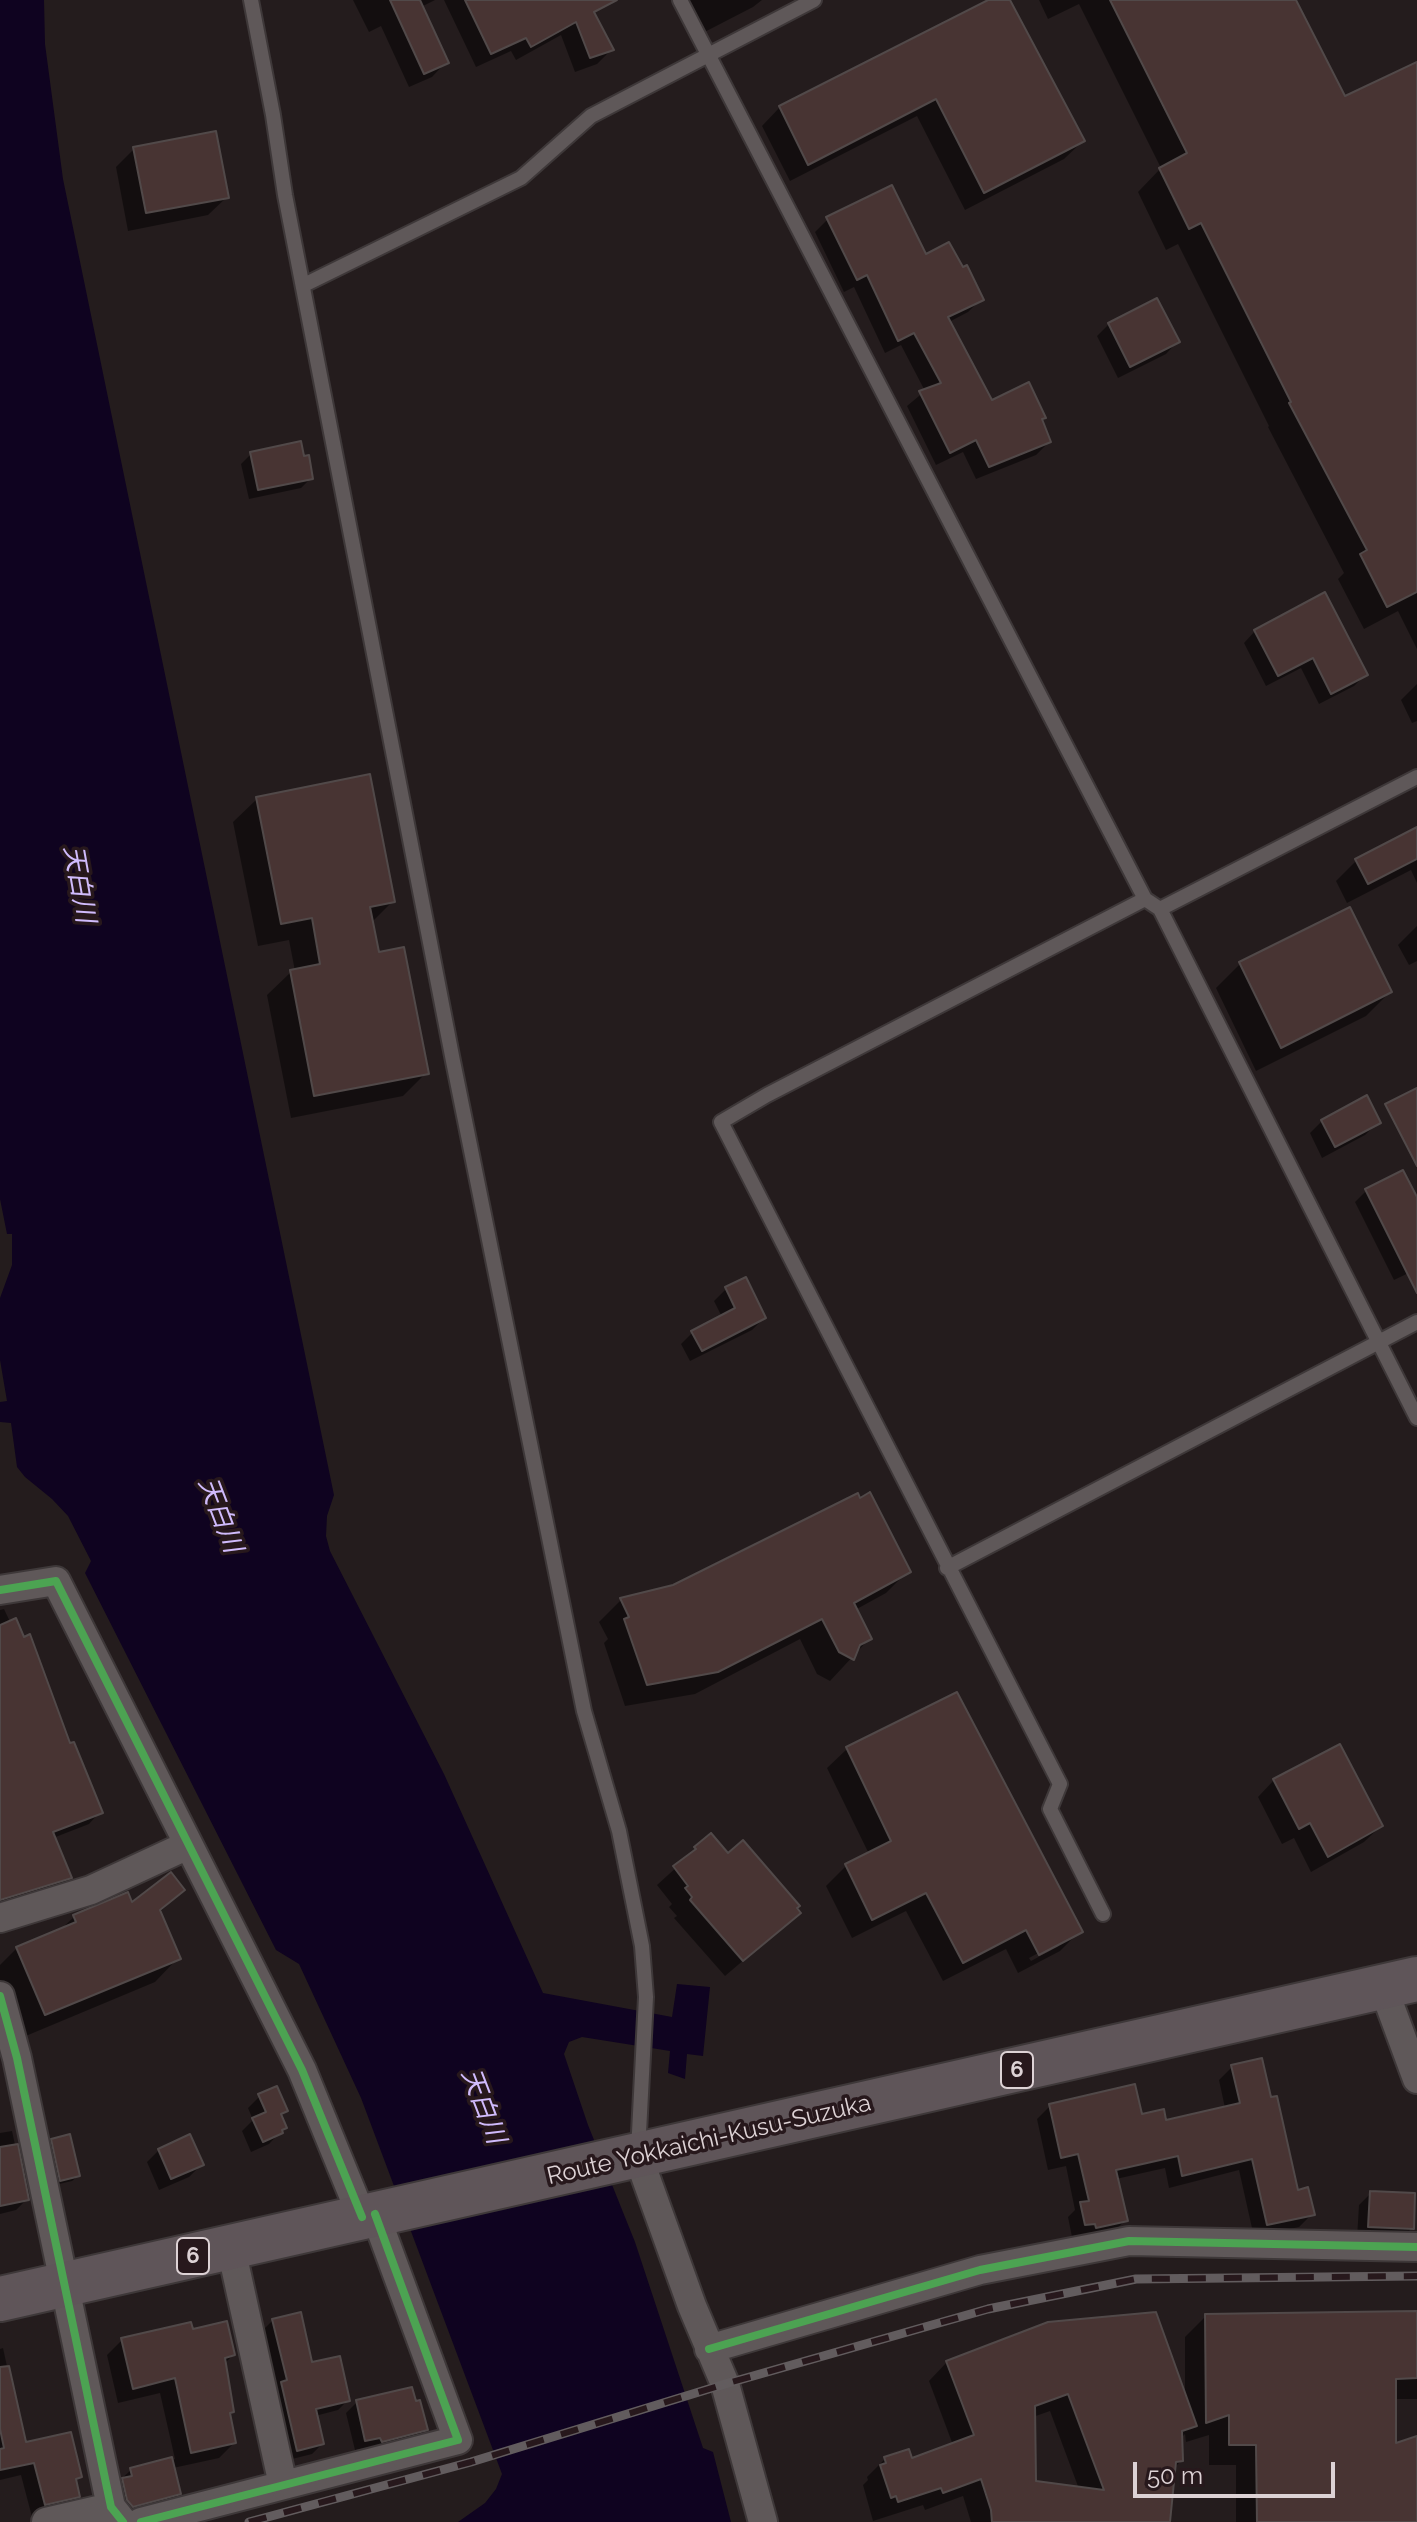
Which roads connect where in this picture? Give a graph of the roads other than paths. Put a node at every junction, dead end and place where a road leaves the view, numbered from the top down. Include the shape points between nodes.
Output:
1 (251, 0) edge
2 (680, 0) edge
3 (814, 0) edge
4 (709, 56) junction
5 (304, 285) junction
6 (1417, 777) edge
7 (1145, 899) junction
8 (1160, 909) junction
9 (1417, 1322) edge
10 (1379, 1342) junction
11 (1417, 1418) edge
12 (947, 1568) junction
13 (0, 1590) edge
14 (188, 1845) junction
15 (1103, 1914) dead end
16 (0, 1918) edge
17 (1400, 1983) edge
18 (0, 1996) edge
19 (9, 2060) edge
20 (1417, 2079) edge
21 (628, 2158) junction
22 (374, 2215) junction
23 (1417, 2247) edge
24 (231, 2248) junction
25 (64, 2285) junction
26 (0, 2299) edge
27 (709, 2349) junction
28 (283, 2485) junction
29 (117, 2515) edge
30 (46, 2522) edge
31 (141, 2522) edge
32 (763, 2522) edge

1 - 5 lane
2 - 4 lane
3 - 4 lane
4 - 5 lane via 591,116 521,178
4 - 7 lane
5 - 21 lane via 581,1695 619,1831 642,1946 646,1997
6 - 8 lane
7 - 8 lane
7 - 12 lane via 721,1122
8 - 10 lane
9 - 10 lane
10 - 11 lane
10 - 12 lane
12 - 15 lane via 1060,1784 1050,1809
13 - 14 street via 56,1581
14 - 16 street via 91,1890
14 - 22 street
17 - 20 street
17 - 21 main road, Route Yokkaichi-Kusu-Suzuka / 6
18 - 19 street
19 - 25 street
21 - 22 main road, Route Yokkaichi-Kusu-Suzuka / 6
21 - 27 street
22 - 24 main road, Route Yokkaichi-Kusu-Suzuka / 6
22 - 28 street via 458,2440
23 - 27 street via 1129,2241 980,2270
24 - 25 main road, Route Yokkaichi-Kusu-Suzuka / 6
24 - 28 street
25 - 26 main road, Route Yokkaichi-Kusu-Suzuka / 6
25 - 29 street
27 - 32 street via 725,2384
28 - 31 street
29 - 30 street

